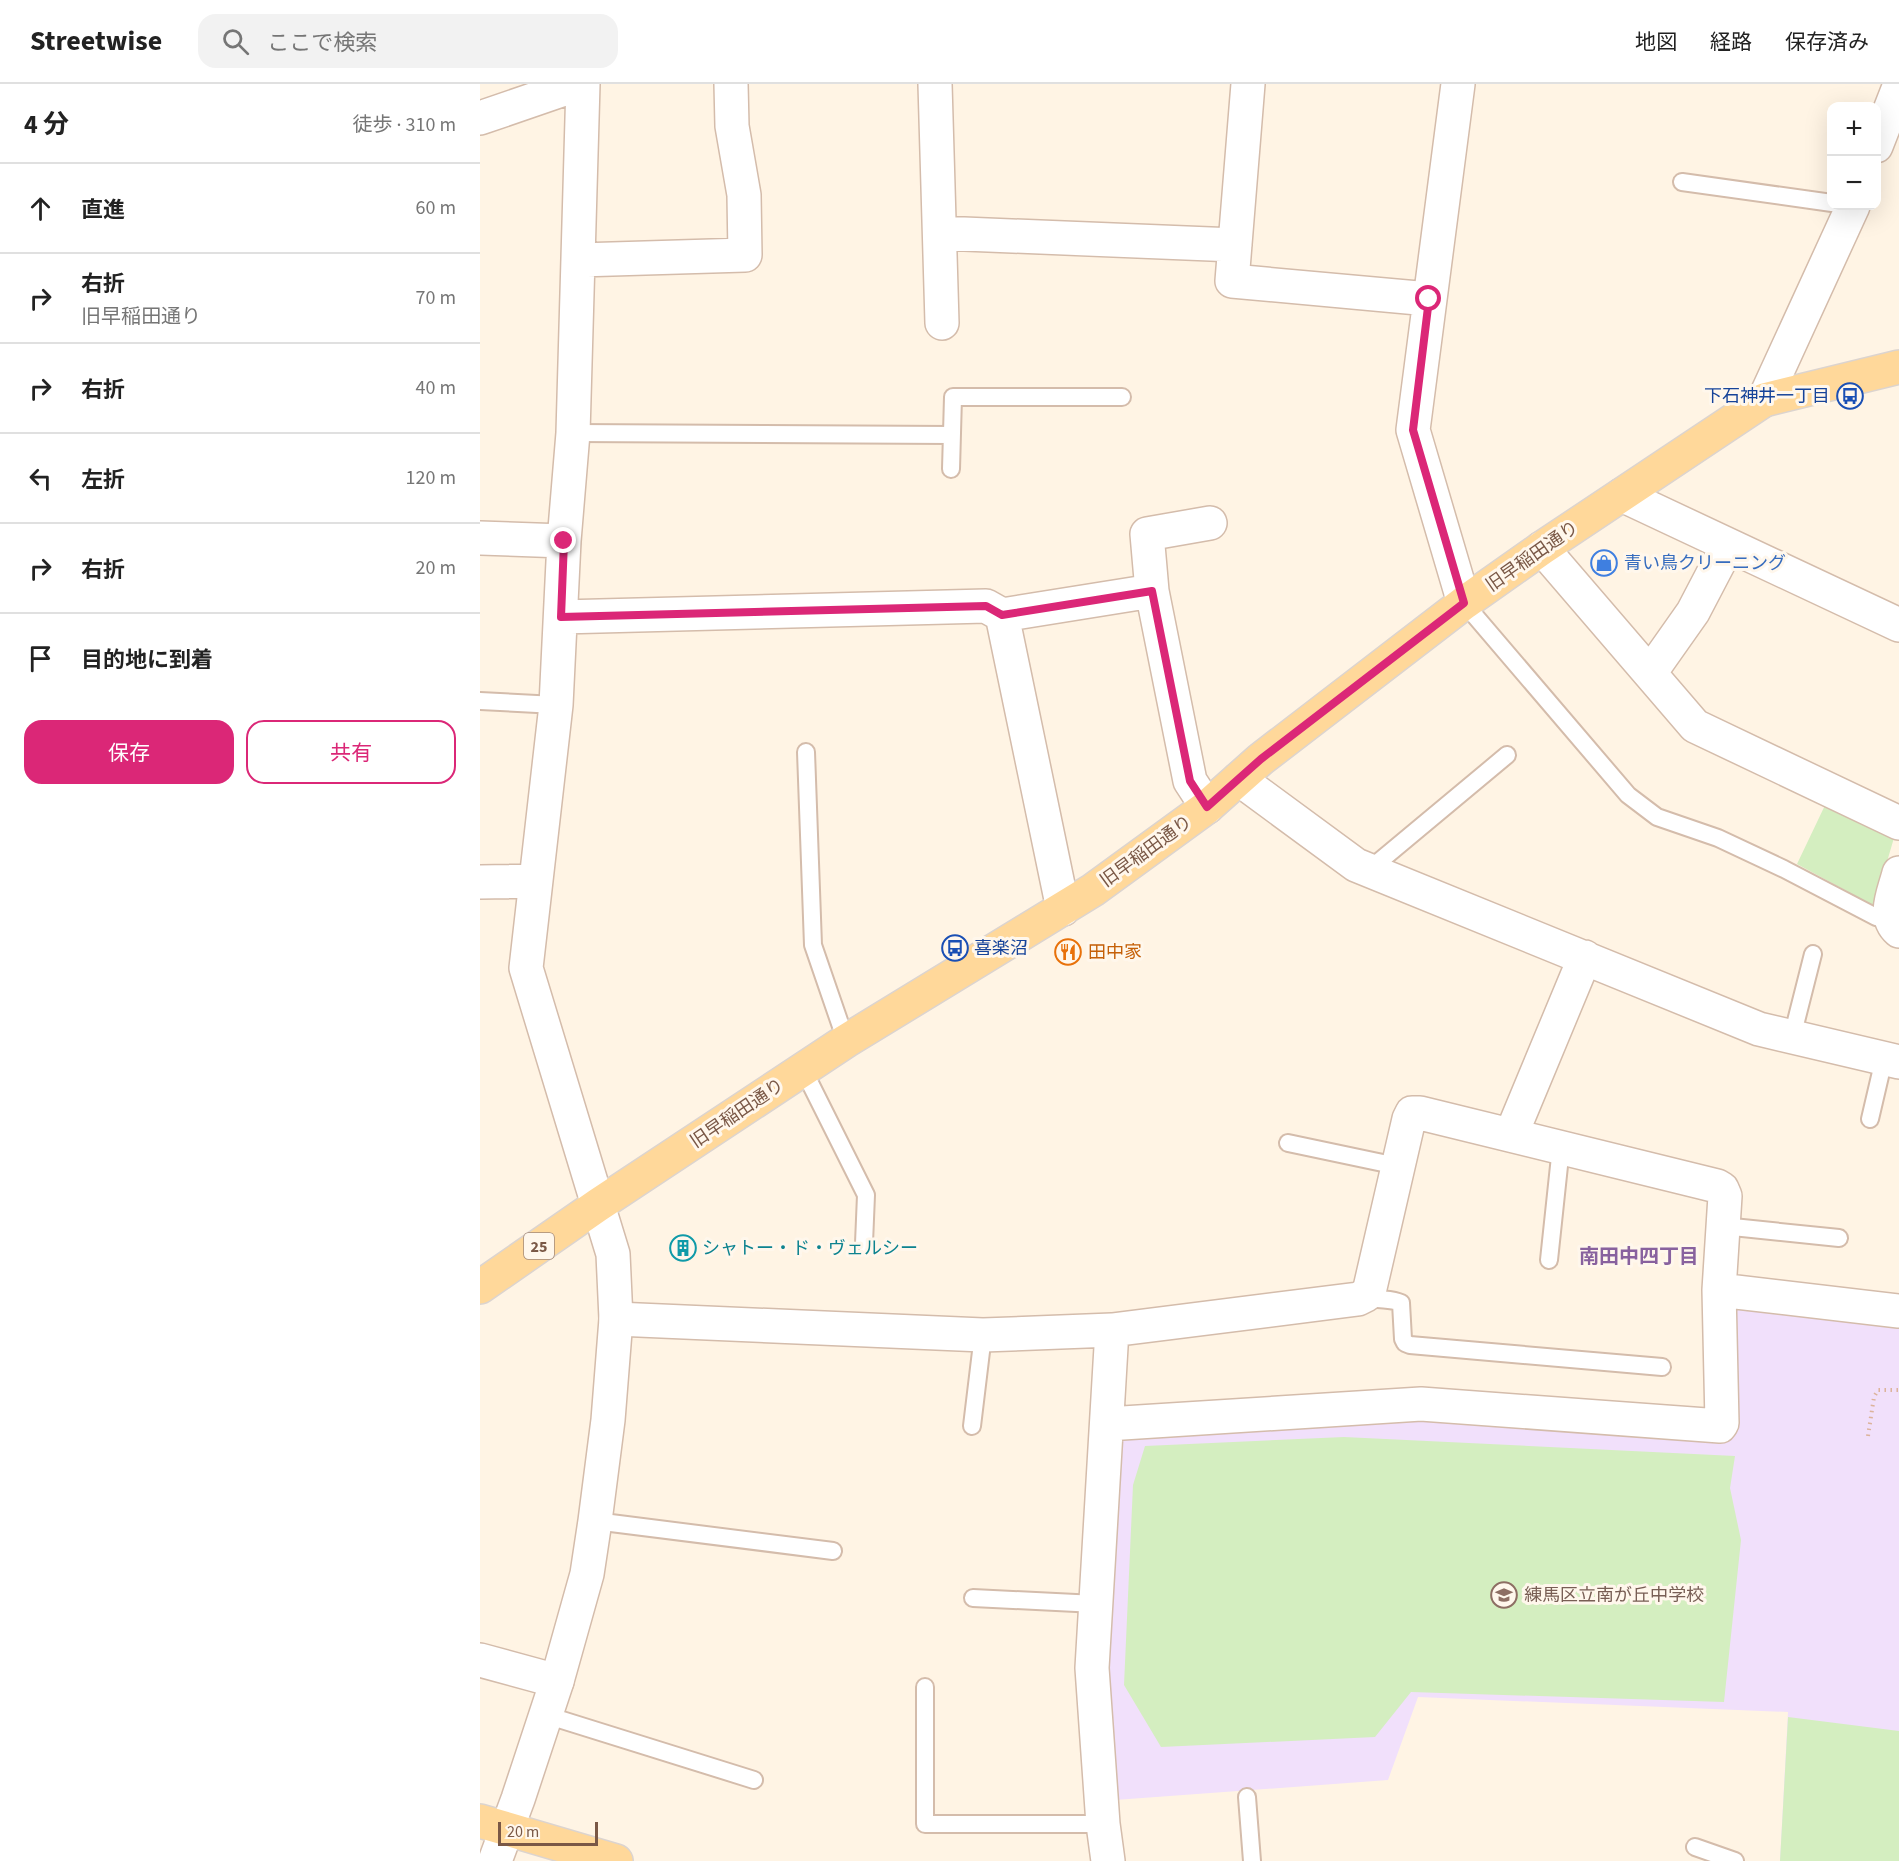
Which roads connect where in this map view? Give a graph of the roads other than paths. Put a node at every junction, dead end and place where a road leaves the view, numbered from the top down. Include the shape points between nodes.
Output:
1 (581, 84) edge
2 (731, 84) edge
3 (935, 84) edge
4 (1248, 84) edge
5 (1458, 84) edge
6 (1899, 87) edge
7 (480, 118) edge
8 (1881, 133) edge
9 (1682, 182) dead end
10 (1827, 202) edge
11 (1850, 210) edge
12 (940, 233) junction
13 (1235, 245) junction
14 (579, 260) junction
15 (1429, 299) junction
16 (942, 323) dead end
17 (1899, 367) edge
18 (1122, 397) dead end
19 (1764, 400) junction
20 (573, 433) junction
21 (952, 435) junction
22 (951, 469) dead end
23 (1622, 495) junction
24 (1210, 523) dead end
25 (480, 538) edge
26 (564, 541) junction
27 (1728, 544) junction
28 (1542, 548) junction
29 (1152, 591) junction
30 (1464, 603) junction
31 (1002, 615) junction
32 (561, 617) junction
33 (1899, 625) edge
34 (1650, 674) junction
35 (480, 701) edge
36 (556, 705) junction
37 (806, 752) dead end
38 (1508, 755) dead end
39 (1239, 779) junction
40 (1207, 807) junction
41 (1899, 823) edge
42 (1369, 870) junction
43 (1899, 873) edge
44 (535, 881) junction
45 (480, 882) edge
46 (1063, 909) junction
47 (1894, 925) edge
48 (1813, 954) dead end
49 (1585, 957) junction
50 (1792, 1037) junction
51 (846, 1041) junction
52 (1891, 1061) edge
53 (803, 1069) junction
54 (1870, 1119) dead end
55 (1511, 1135) junction
56 (1288, 1143) dead end
57 (1561, 1147) junction
58 (1397, 1166) junction
59 (598, 1205) junction
60 (1723, 1226) junction
61 (1839, 1238) dead end
62 (864, 1243) dead end
63 (1549, 1260) dead end
64 (480, 1287) edge
65 (1719, 1290) junction
66 (1366, 1295) junction
67 (1899, 1311) edge
68 (616, 1319) junction
69 (1112, 1330) junction
70 (983, 1335) junction
71 (1662, 1367) dead end
72 (1107, 1424) junction
73 (972, 1426) dead end
74 (595, 1521) junction
75 (834, 1551) dead end
76 (973, 1598) dead end
77 (1096, 1604) junction
78 (480, 1660) edge
79 (557, 1681) junction
80 (925, 1687) dead end
81 (546, 1715) junction
82 (754, 1780) dead end
83 (1247, 1797) dead end
84 (1104, 1824) junction
85 (494, 1825) edge
86 (1695, 1847) dead end
87 (495, 1861) edge
88 (616, 1861) edge
89 (1108, 1861) edge
90 (1252, 1861) edge
91 (1735, 1861) edge

1 - 7 street
1 - 14 street
2 - 14 street via 732,126 744,195 745,255
3 - 12 street
4 - 13 street
5 - 15 street
6 - 8 street
9 - 10 lane
11 - 19 street
12 - 13 street
12 - 16 street
13 - 15 street via 1232,281
14 - 20 street
15 - 30 street via 1413,430
17 - 19 main road, 旧早稲田通り / 25
18 - 21 lane via 953,397
19 - 23 main road, 旧早稲田通り / 25
20 - 21 lane
20 - 26 street
21 - 22 lane
23 - 27 street
23 - 28 main road, 旧早稲田通り / 25
24 - 29 street via 1147,534
25 - 26 street
26 - 32 street
27 - 33 street
27 - 34 street via 1693,612
28 - 30 main road, 旧早稲田通り / 25
28 - 34 street
29 - 31 street
29 - 40 street via 1190,781
30 - 39 main road, 旧早稲田通り / 25
30 - 47 lane via 1628,795 1657,817 1718,838
31 - 32 street via 986,606
31 - 46 street
32 - 36 street
34 - 41 street via 1695,726
35 - 36 lane
36 - 44 street
37 - 51 lane via 813,945
38 - 42 lane
39 - 40 main road, 旧早稲田通り / 25
39 - 42 street via 1356,865
40 - 46 main road, 旧早稲田通り / 25
42 - 49 street
43 - 47 street via 1890,909
44 - 45 street
44 - 59 street via 526,968
46 - 51 main road, 旧早稲田通り / 25
48 - 50 lane
49 - 50 street via 1759,1029
49 - 55 street
50 - 52 street
51 - 53 main road, 旧早稲田通り / 25
52 - 54 lane
53 - 59 main road, 旧早稲田通り / 25
53 - 62 lane via 866,1195
55 - 57 street
55 - 58 street via 1412,1113
56 - 58 lane
57 - 60 street via 1717,1186 1725,1196
57 - 63 lane
58 - 66 street
59 - 64 main road, 旧早稲田通り / 25
59 - 68 street via 613,1254
60 - 61 lane
60 - 65 street
65 - 67 street
65 - 72 street via 1720,1426 1421,1404
66 - 69 street
66 - 71 lane via 1401,1303 1403,1338 1410,1345
68 - 70 street
68 - 74 street
69 - 70 street
69 - 72 street
70 - 73 lane
72 - 77 street
74 - 75 lane
74 - 79 street via 587,1574
76 - 77 lane
77 - 84 street via 1092,1668
78 - 79 street
79 - 81 street
80 - 84 lane via 925,1824
81 - 82 lane
81 - 85 street
83 - 90 lane
84 - 89 street
85 - 87 street
85 - 88 main road
86 - 91 lane

